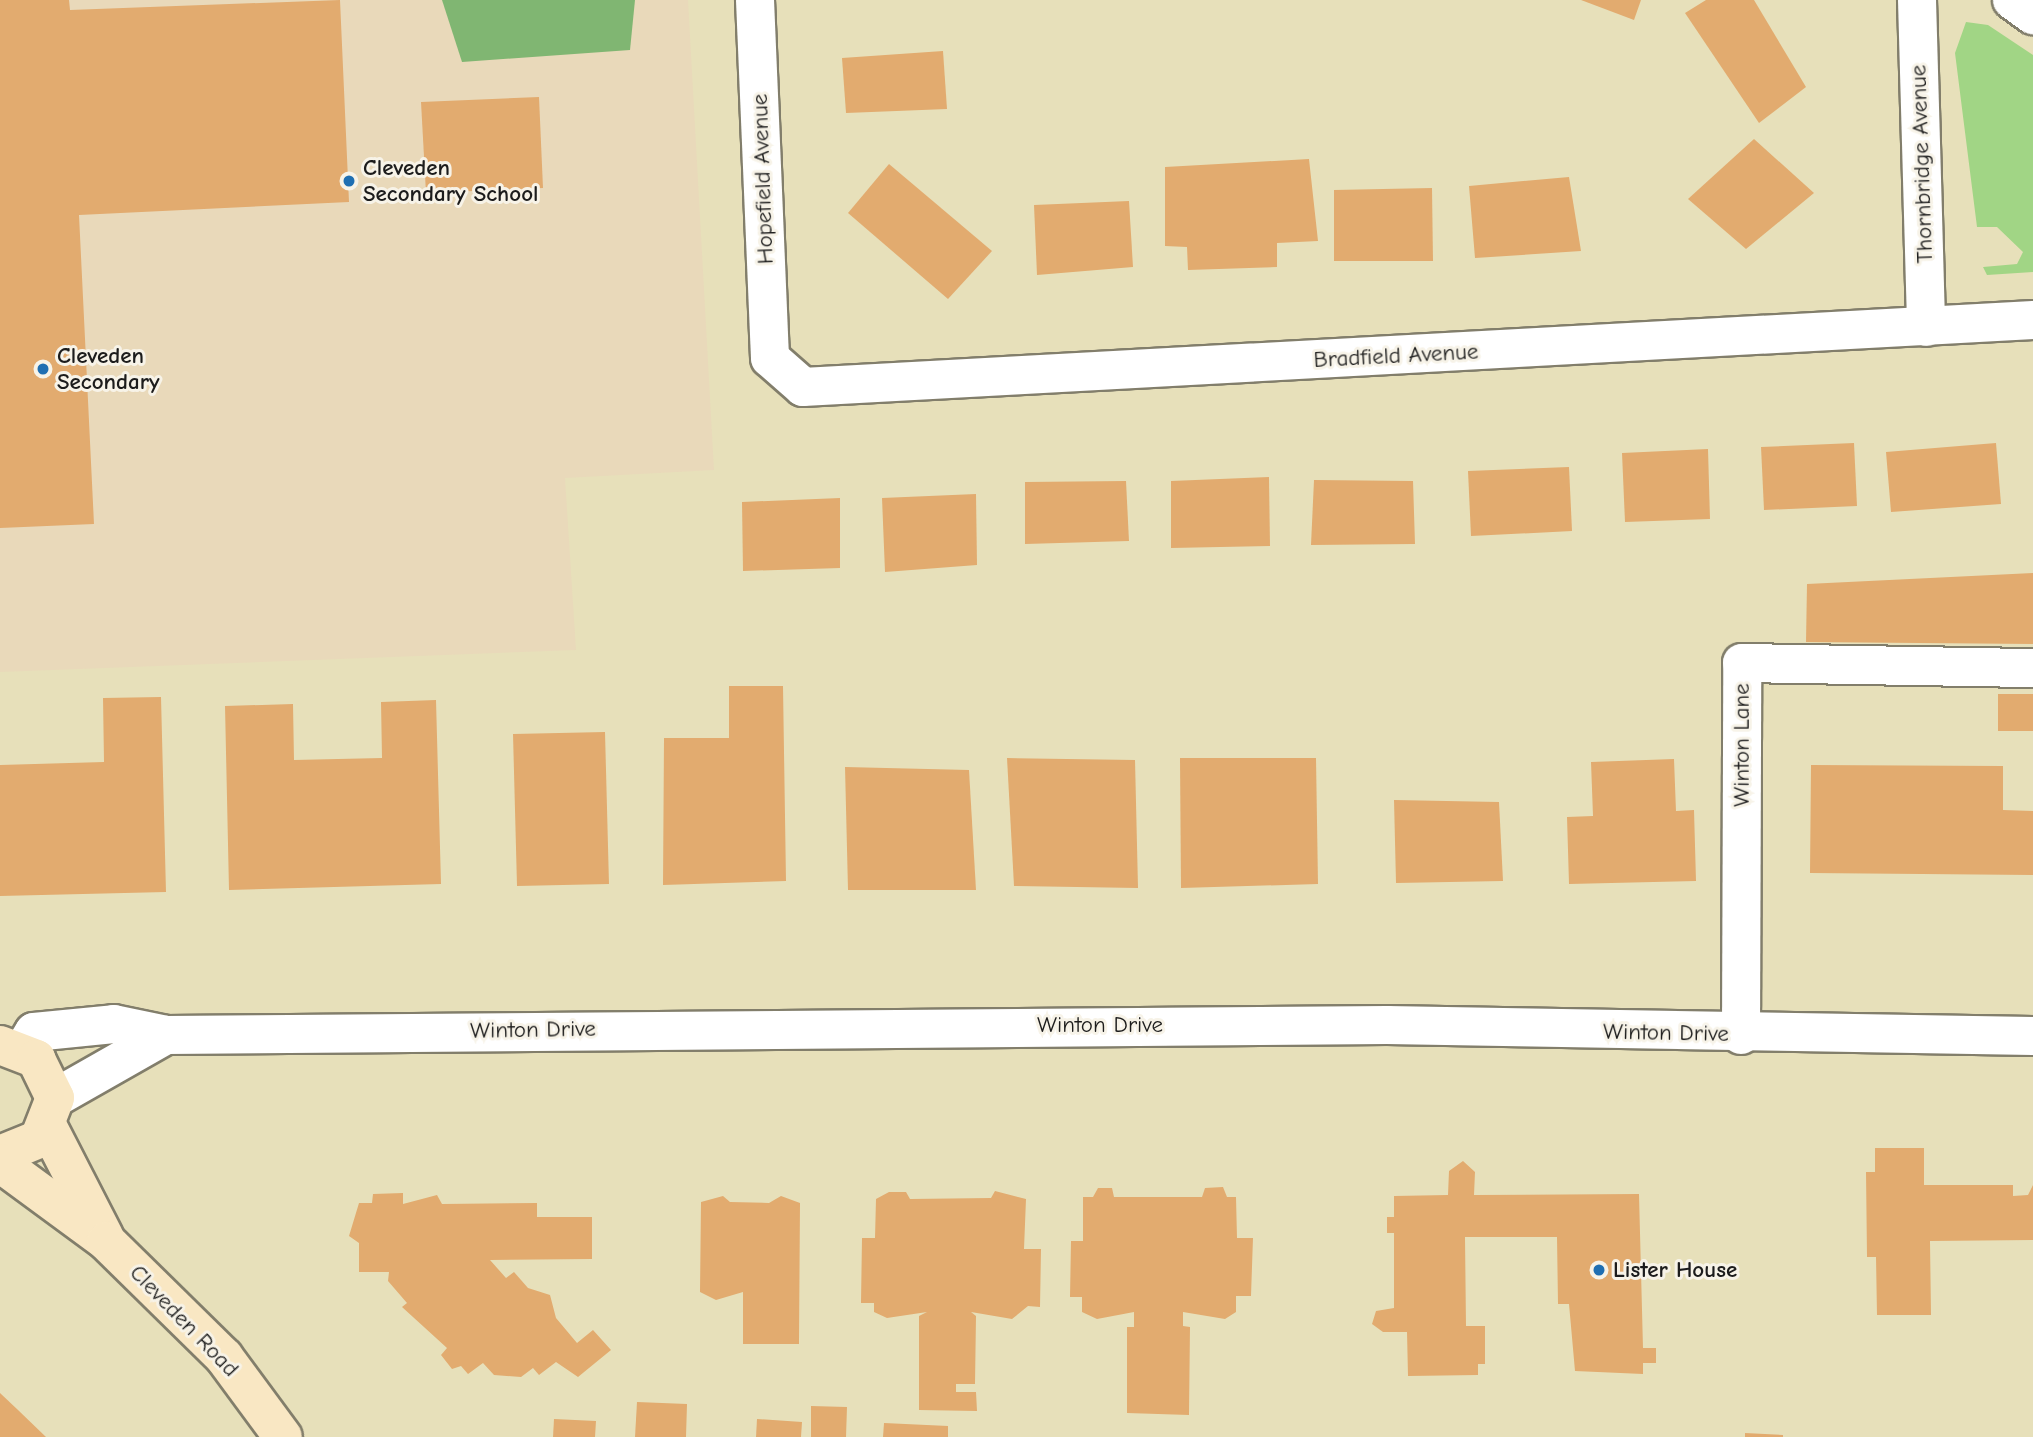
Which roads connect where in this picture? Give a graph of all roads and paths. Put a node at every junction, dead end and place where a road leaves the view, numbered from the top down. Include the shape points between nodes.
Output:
1 (755, 0) edge
2 (1917, 0) edge
3 (2012, 0) edge
4 (2033, 15) edge
5 (2033, 320) edge
6 (1926, 327) junction
7 (770, 358) joint
8 (2033, 668) edge
9 (166, 1035) junction
10 (1741, 1035) junction
11 (2033, 1035) edge
12 (12, 1047) edge
13 (51, 1113) junction
14 (0, 1155) edge
15 (0, 1163) edge
16 (106, 1241) junction
17 (283, 1437) edge

1 - 7 street, Hopefield Avenue
2 - 6 street, Thornbridge Avenue
3 - 4 street
5 - 6 street, Bradfield Avenue
6 - 7 street, Bradfield Avenue via 803,387
8 - 10 street, Winton Lane via 1742,663
9 - 10 street, Winton Drive via 1387,1025
9 - 12 street, Winton Drive via 114,1024 34,1032
9 - 13 street, Winton Drive
10 - 11 street, Winton Drive
12 - 13 street, Cleveden Road via 46,1070
13 - 14 street via 27,1148
13 - 16 street, Cleveden Road
15 - 16 street, Cleveden Road
16 - 17 street, Cleveden Road via 224,1357

